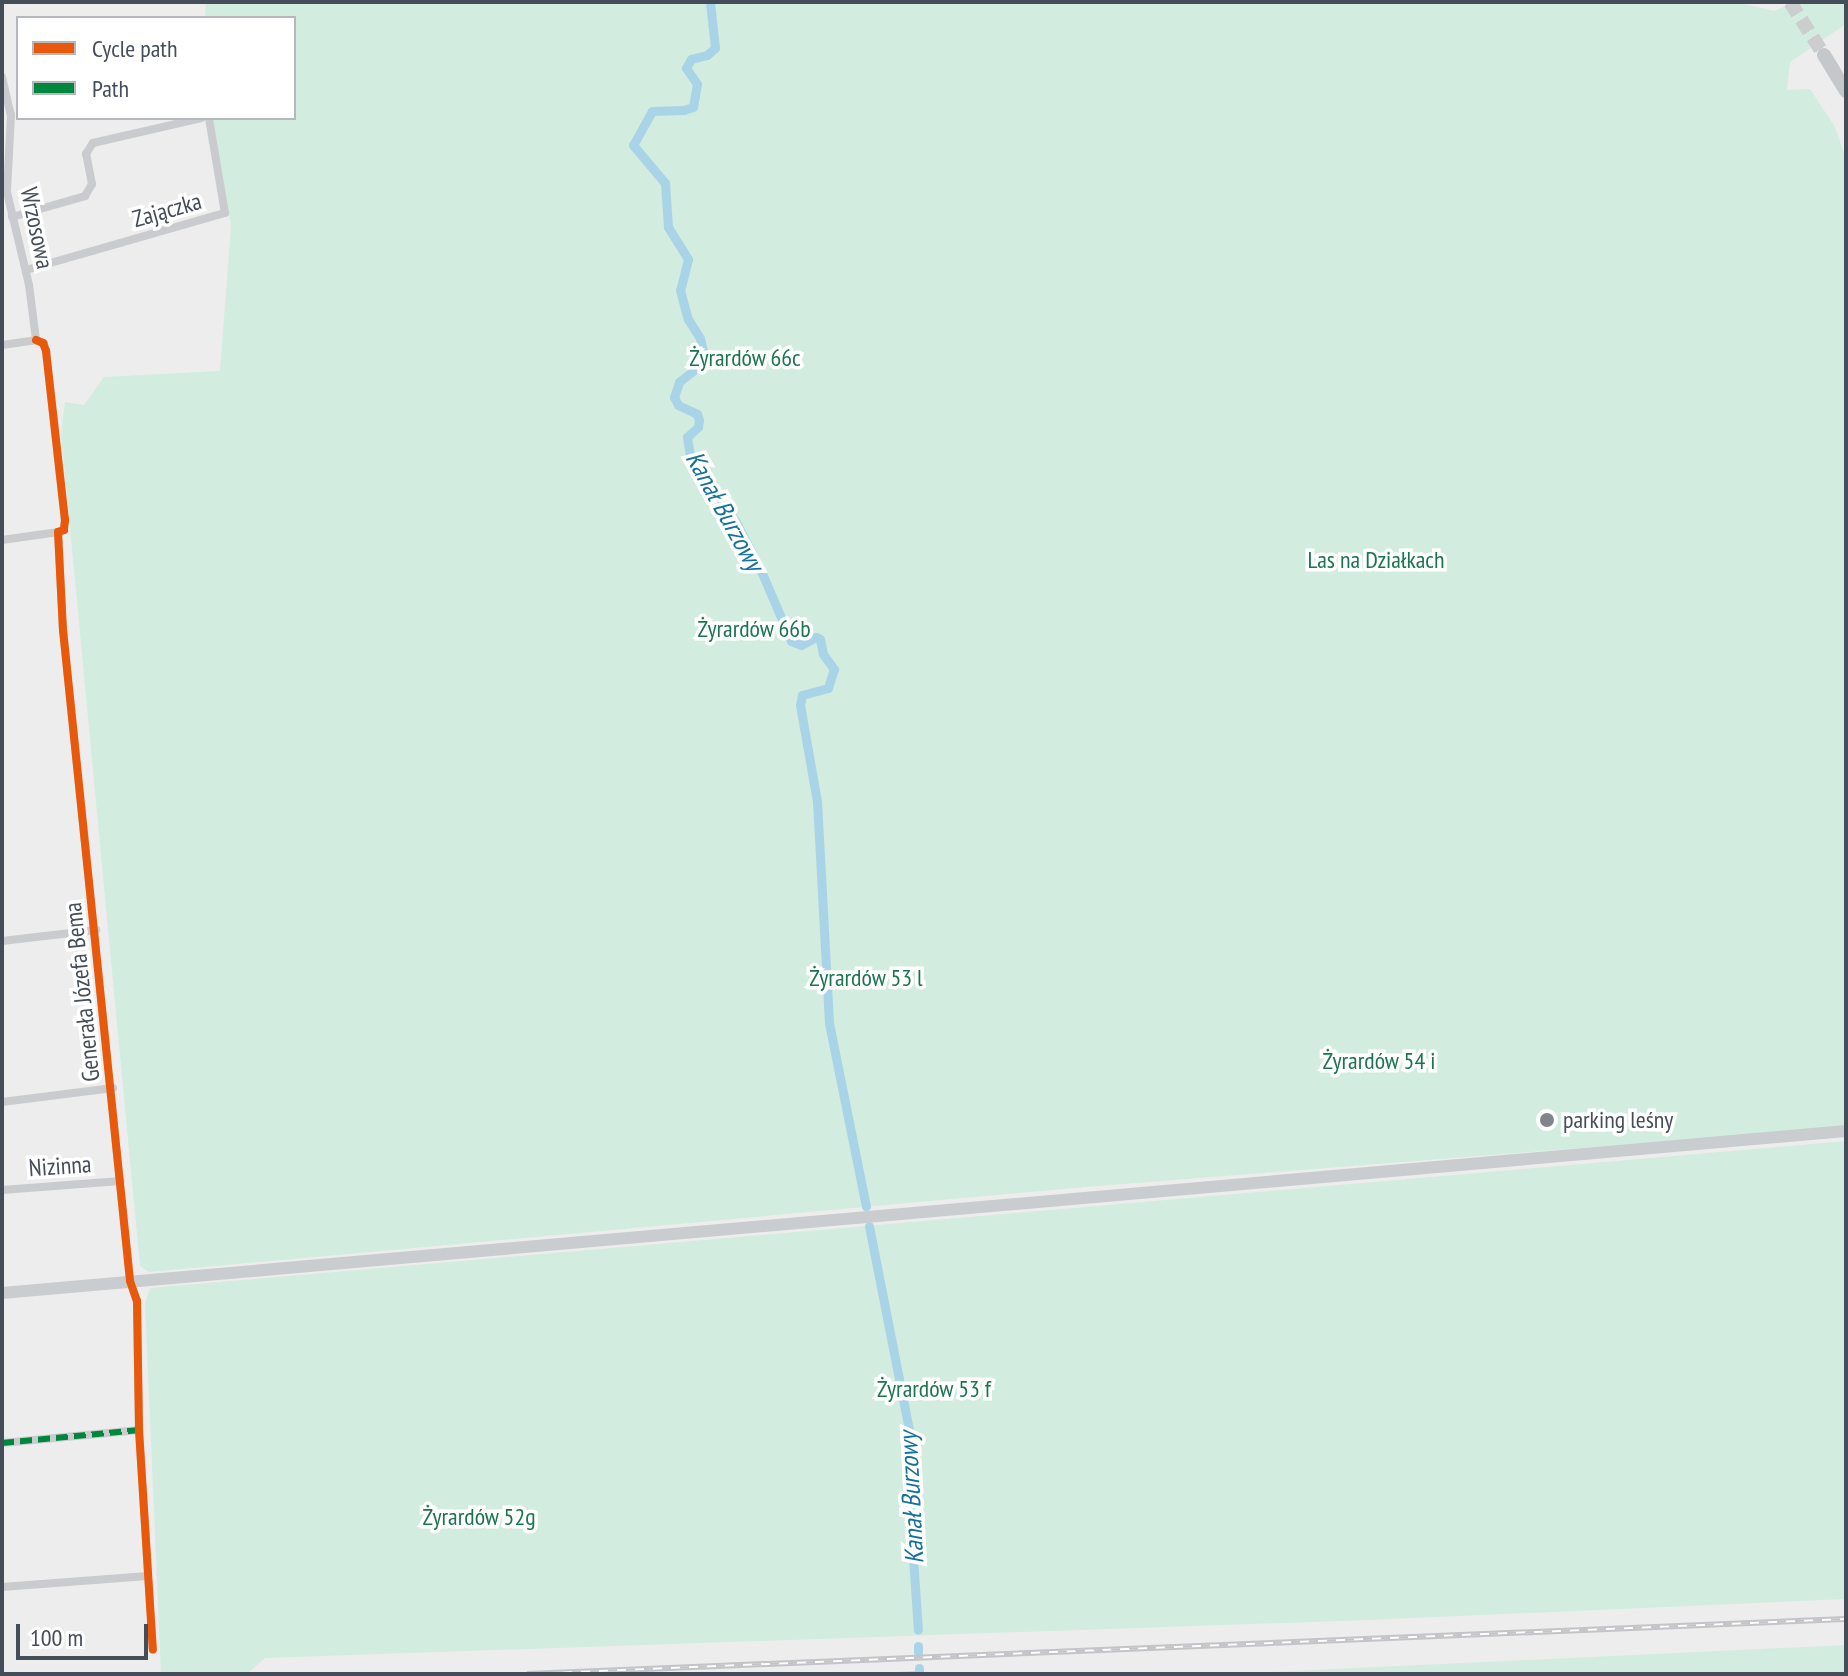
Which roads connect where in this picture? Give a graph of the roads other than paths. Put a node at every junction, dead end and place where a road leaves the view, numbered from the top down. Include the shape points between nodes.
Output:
1 (1824, 55) tunnel mouth
2 (2, 77) edge
3 (1846, 91) edge
4 (192, 120) edge
5 (209, 120) edge
6 (12, 217) junction
7 (26, 270) junction
8 (36, 340) junction
9 (2, 345) edge
10 (58, 532) junction
11 (2, 540) edge
12 (96, 930) junction
13 (2, 941) edge
14 (113, 1088) junction
15 (2, 1102) edge
16 (1846, 1131) edge
17 (121, 1181) junction
18 (2, 1190) edge
19 (130, 1281) junction
20 (2, 1293) edge
21 (139, 1430) junction
22 (2, 1443) edge
23 (148, 1576) junction
24 (2, 1587) edge
25 (153, 1650) dead end

1 - 3 main road
2 - 6 street, Wrzosowa via 10,107 5,174
4 - 6 street via 93,143 86,154 92,184 85,196
5 - 7 street, Zajączka via 225,208 221,215
6 - 7 street, Wrzosowa
7 - 8 street, Wrzosowa
8 - 9 street
8 - 10 street, Generała Józefa Bema via 44,345 47,357 65,525
10 - 11 street
10 - 12 street, Generała Józefa Bema via 63,630
12 - 13 street
12 - 14 street, Generała Józefa Bema
14 - 15 street
14 - 17 street, Generała Józefa Bema
16 - 19 main road
17 - 18 street, Nizinna
17 - 19 street, Generała Józefa Bema
19 - 20 main road
19 - 21 street, Generała Józefa Bema via 137,1301
21 - 22 street
21 - 23 street, Generała Józefa Bema
23 - 24 street
23 - 25 street, Generała Józefa Bema

